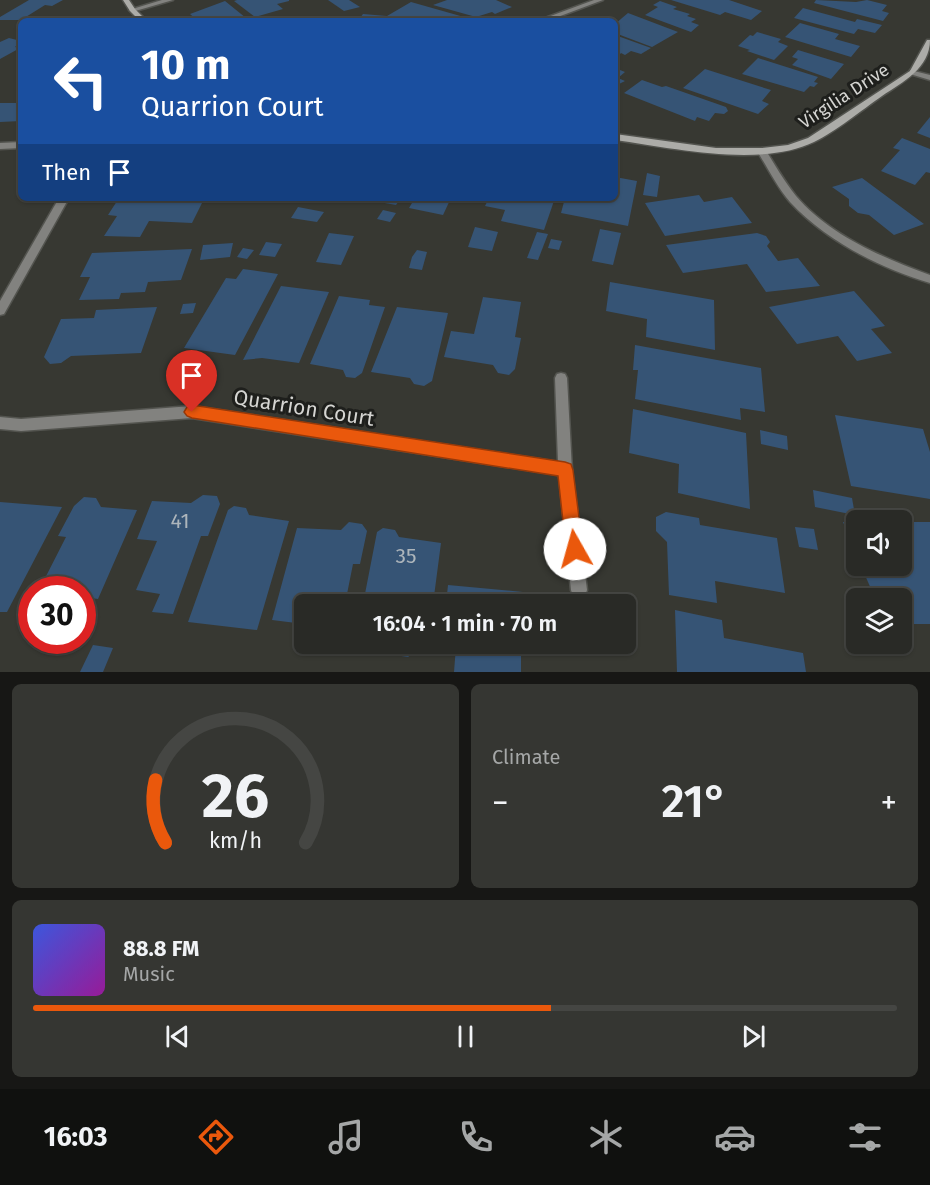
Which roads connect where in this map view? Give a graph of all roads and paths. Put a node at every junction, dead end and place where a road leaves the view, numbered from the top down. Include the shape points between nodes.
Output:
1 (126, 0) edge
2 (170, 0) edge
3 (600, 0) edge
4 (132, 10) junction
5 (141, 18) edge
6 (549, 18) edge
7 (930, 42) edge
8 (913, 72) junction
9 (930, 78) edge
10 (618, 137) edge
11 (18, 145) edge
12 (0, 146) edge
13 (762, 151) junction
14 (62, 201) edge
15 (930, 279) edge
16 (0, 311) edge
17 (561, 378) dead end
18 (0, 423) edge
19 (565, 470) junction
20 (579, 590) dead end

1 - 4 street
2 - 4 street
3 - 6 street
4 - 5 street
7 - 8 street, Virgilia Drive
8 - 9 street
8 - 13 street, Virgilia Drive via 811,140
10 - 13 street, Virgilia Drive via 716,151
11 - 12 street
13 - 15 street via 794,200 814,218 887,262
14 - 16 street
17 - 19 street
18 - 19 street, Quarrion Court via 21,425 192,412
19 - 20 street

